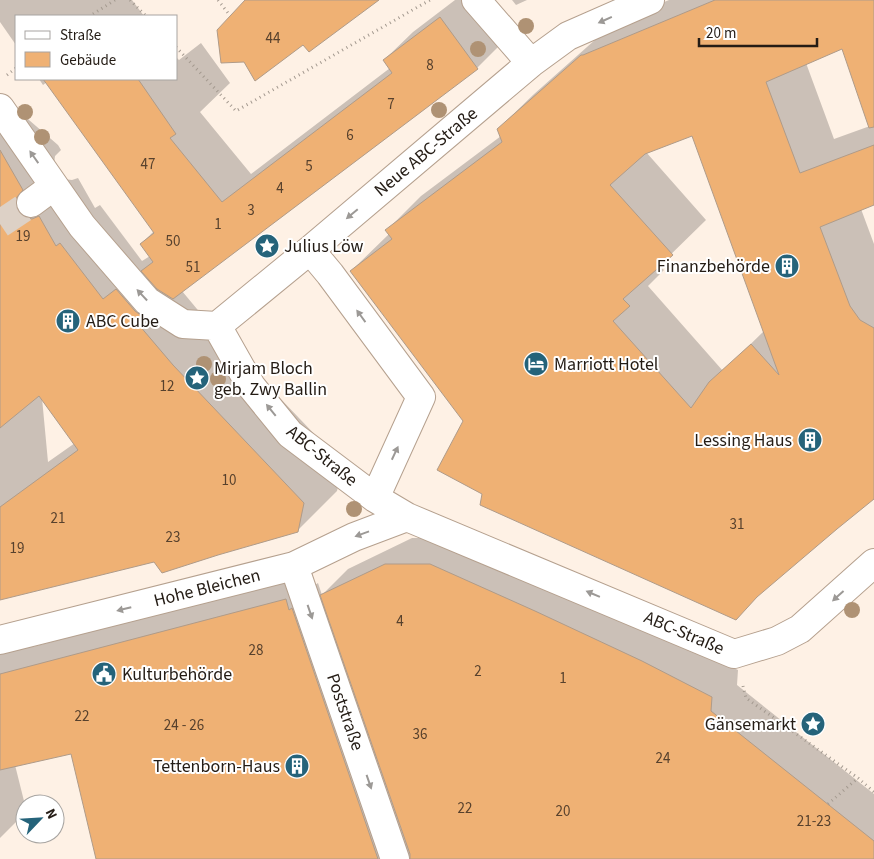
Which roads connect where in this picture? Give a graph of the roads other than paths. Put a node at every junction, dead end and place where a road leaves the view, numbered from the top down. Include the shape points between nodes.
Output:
1 (476, 0) edge
2 (650, 0) edge
3 (530, 63) junction
4 (0, 108) edge
5 (54, 186) junction
6 (30, 203) tunnel mouth
7 (310, 250) junction
8 (216, 326) junction
9 (375, 498) junction
10 (408, 517) junction
11 (874, 564) edge
12 (294, 566) junction
13 (0, 640) edge
14 (395, 859) edge

1 - 3 street
2 -> 3 street, Neue ABC-Straße via 568,36
3 -> 7 street, Neue ABC-Straße
5 -> 4 street
5 - 6 street
8 -> 5 street via 182,324 147,301 82,226
7 - 8 street, Neue ABC-Straße
9 -> 7 street via 421,398
9 -> 8 street, ABC-Straße via 290,434 251,386
9 - 10 street, ABC-Straße
11 -> 10 street, ABC-Straße via 800,629 777,641 734,654
10 -> 12 street, Hohe Bleichen via 354,537
12 -> 13 street, Hohe Bleichen
12 -> 14 street, Poststraße

